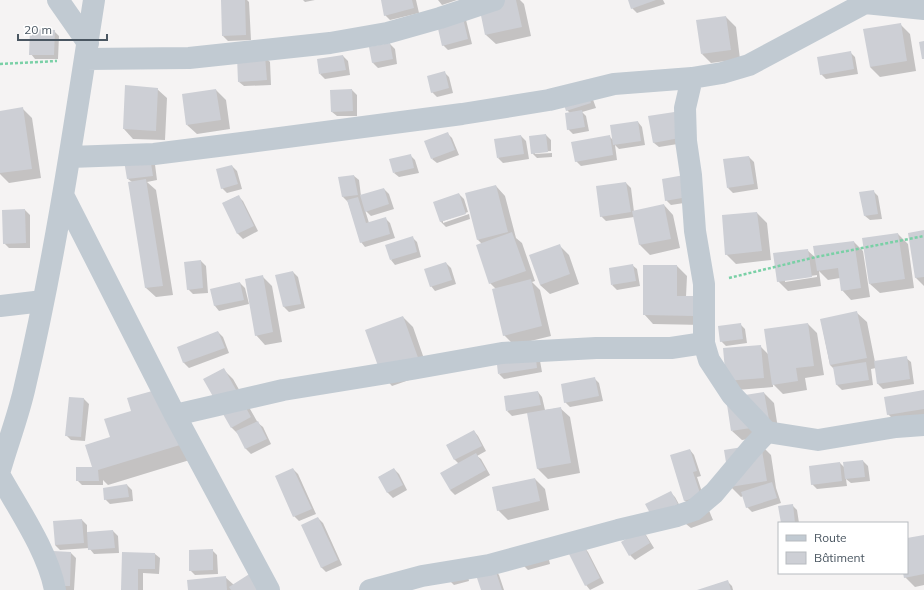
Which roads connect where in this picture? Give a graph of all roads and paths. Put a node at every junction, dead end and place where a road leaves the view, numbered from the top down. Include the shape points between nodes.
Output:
1 (58, 0) edge
2 (94, 0) edge
3 (494, 0) edge
4 (863, 1) edge
5 (924, 9) edge
6 (86, 51) junction
7 (0, 64) edge
8 (692, 78) junction
9 (70, 157) junction
10 (63, 195) junction
11 (924, 236) edge
12 (704, 284) junction
13 (43, 301) junction
14 (0, 306) edge
15 (704, 343) junction
16 (175, 416) junction
17 (924, 425) edge
18 (767, 432) junction
19 (0, 470) edge
20 (0, 476) edge
21 (55, 590) edge
22 (269, 590) edge
23 (370, 590) edge

1 - 6 street
2 - 6 street
3 - 6 street via 387,34 330,43 189,58
4 - 5 street
4 - 8 street via 750,65
6 - 7 path
6 - 9 street
8 - 9 street via 614,84 549,100 462,114 226,145 154,154
8 - 12 street via 685,108 686,141 695,231
9 - 10 street
10 - 13 street
10 - 16 street
11 - 12 path via 816,257
12 - 15 street
13 - 14 street
13 - 19 street via 25,388
15 - 16 street via 671,348 596,348 502,353 283,390
15 - 18 street via 708,360 732,395
16 - 22 street
17 - 18 street via 818,440
18 - 23 street via 714,493 694,510 489,565 422,576
20 - 21 street via 35,537 54,581

